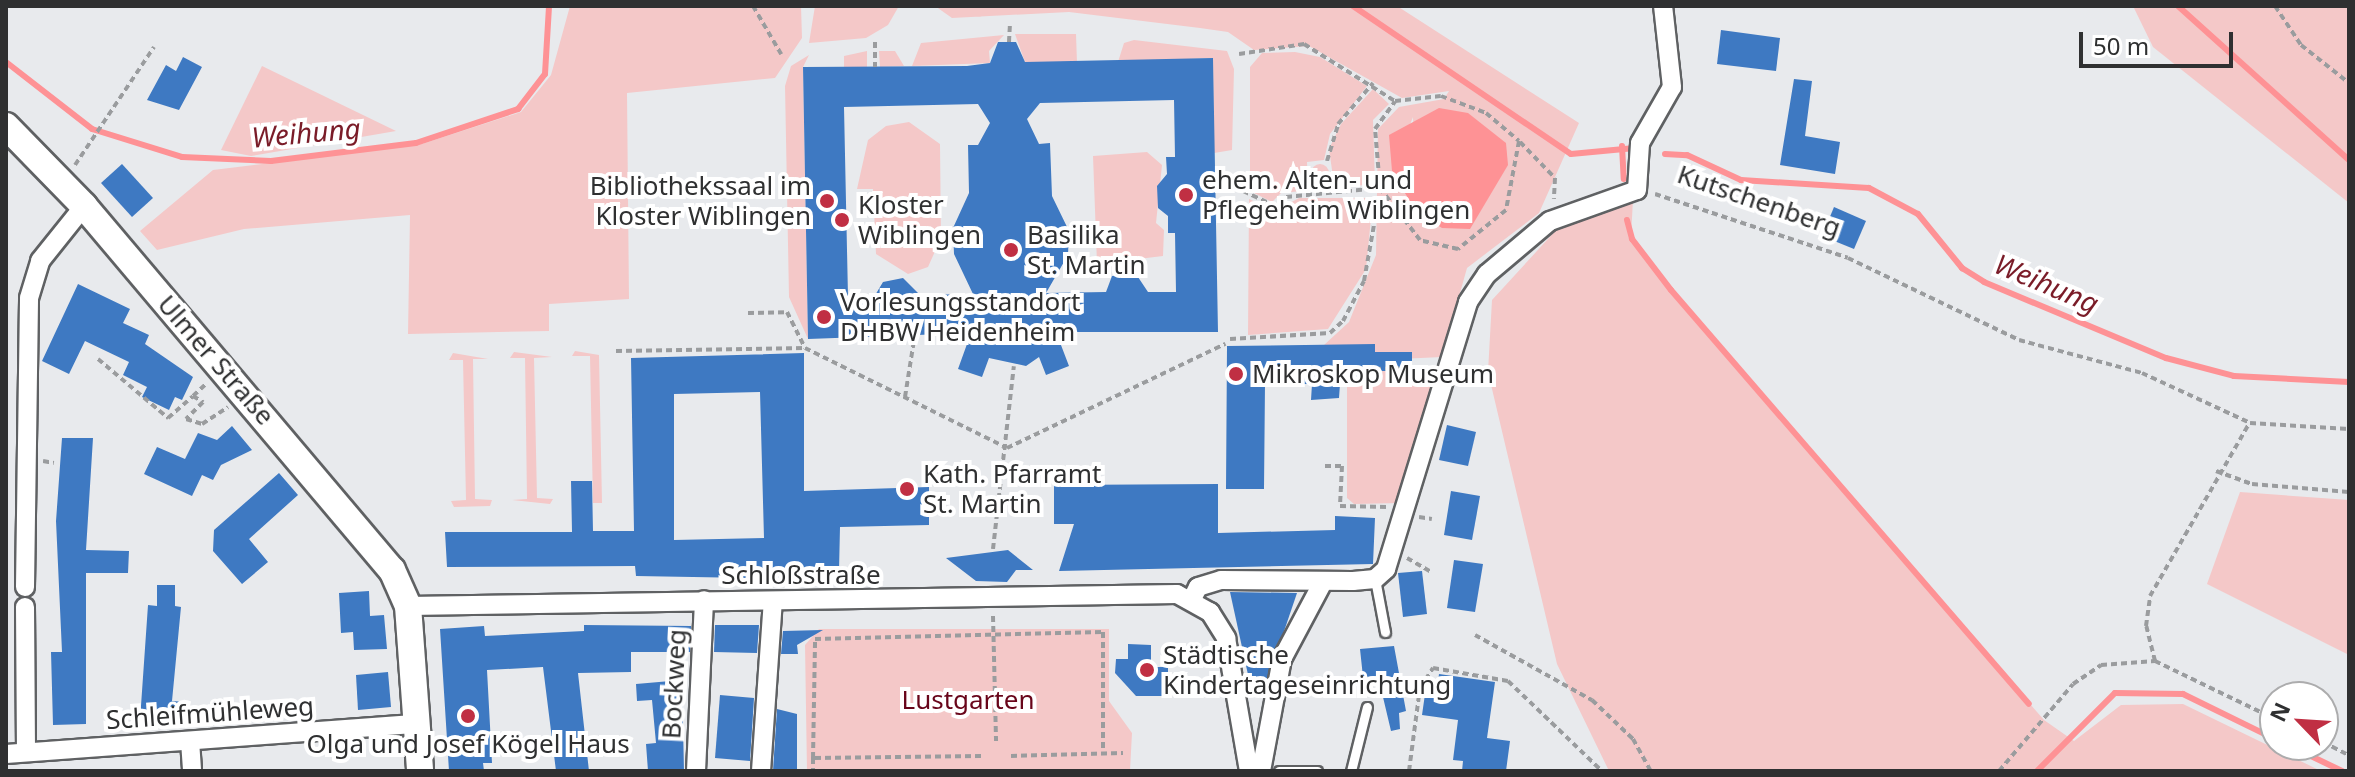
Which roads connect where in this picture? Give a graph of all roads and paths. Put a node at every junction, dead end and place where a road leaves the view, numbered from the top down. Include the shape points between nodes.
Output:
1 (753, 6) edge
2 (1663, 6) edge
3 (2275, 6) edge
4 (1010, 23) dead end
5 (875, 42) dead end
6 (1009, 42) dead end
7 (154, 47) dead end
8 (781, 54) dead end
9 (1239, 54) dead end
10 (875, 67) dead end
11 (1373, 83) junction
12 (2349, 83) edge
13 (1395, 101) junction
14 (6, 126) edge
15 (1519, 141) junction
16 (1327, 161) dead end
17 (61, 183) junction
18 (1380, 188) junction
19 (1637, 190) junction
20 (1243, 191) dead end
21 (84, 206) junction
22 (1550, 221) junction
23 (748, 313) dead end
24 (915, 334) dead end
25 (805, 348) junction
26 (616, 351) dead end
27 (98, 359) dead end
28 (1014, 366) dead end
29 (1399, 368) dead end
30 (1375, 369) dead end
31 (247, 395) junction
32 (905, 397) junction
33 (2250, 423) junction
34 (2349, 429) edge
35 (1007, 448) junction
36 (1325, 466) dead end
37 (2216, 471) junction
38 (2349, 492) edge
39 (1375, 507) dead end
40 (993, 549) dead end
41 (1393, 556) junction
42 (1431, 572) dead end
43 (1375, 579) junction
44 (1323, 582) junction
45 (25, 587) dead end
46 (1192, 599) junction
47 (704, 600) junction
48 (773, 601) junction
49 (408, 606) junction
50 (25, 607) dead end
51 (1385, 632) dead end
52 (993, 633) junction
53 (1475, 635) dead end
54 (2155, 661) junction
55 (1367, 707) dead end
56 (2259, 711) edge
57 (417, 724) junction
58 (190, 741) junction
59 (996, 741) dead end
60 (26, 752) junction
61 (1123, 753) dead end
62 (6, 754) edge
63 (1103, 754) junction
64 (981, 756) dead end
65 (1011, 756) dead end
66 (813, 758) junction
67 (1408, 770) edge
68 (192, 771) edge
69 (420, 771) edge
70 (696, 771) edge
71 (761, 771) edge
72 (813, 771) edge
73 (1249, 771) edge
74 (1261, 771) edge
75 (1279, 771) edge
76 (1317, 771) edge
77 (1351, 771) edge
78 (1400, 771) edge
79 (1602, 771) edge
80 (1651, 771) edge
81 (1999, 771) edge

1 - 8 path
2 - 19 street via 1672,87 1640,143
3 - 12 path via 2301,45
4 - 6 path
5 - 10 path
7 - 17 path via 114,117
9 - 11 path via 1304,44
11 - 13 path
11 - 16 path via 1338,124
13 - 15 path via 1441,96 1486,113
13 - 18 path via 1375,129
14 - 17 main road, Ulmer Straße
15 - 18 path via 1506,210 1458,249 1420,240
15 - 22 path via 1555,178
17 - 21 main road, Ulmer Straße
18 - 20 path via 1286,197 1275,206
18 - 35 path via 1364,281 1343,321 1330,333 1227,341
19 - 22 street, Kutschenberg
19 - 33 path, Kutschenberg via 1848,258 2019,340 2142,373
21 - 31 main road, Ulmer Straße
21 - 45 street via 40,261 29,298
22 - 41 street, Kutschenberg via 1487,274 1468,302
23 - 25 path via 787,312
24 - 32 path
25 - 26 path
25 - 32 path
27 - 31 path via 168,418 193,396 203,402 186,419 202,424
28 - 35 path
29 - 30 path
31 - 49 main road, Ulmer Straße via 376,546
32 - 35 path
33 - 34 path, Kutschenberg
33 - 37 path
35 - 40 path
36 - 39 path via 1342,466 1340,506
37 - 38 path via 2252,484
37 - 54 path via 2150,596 2146,626
41 - 42 path
41 - 43 street, Kutschenberg
43 - 44 street
43 - 51 lane
44 - 46 street via 1221,580 1198,587
44 - 74 street via 1282,659
46 - 48 street, Schloßstraße
46 - 73 street via 1226,638
47 - 48 street, Schloßstraße
47 - 49 street, Schloßstraße
47 - 70 street, Bockweg
48 - 71 street
49 - 57 main road
50 - 60 street
52 - 59 path
52 - 63 path via 1103,632
52 - 66 path via 815,639
53 - 80 path via 1592,700 1633,739
54 - 56 path
54 - 81 path via 2101,665 2073,684
55 - 77 lane
57 - 58 street, Schleifmühleweg
57 - 69 main road
58 - 60 street, Schleifmühleweg
58 - 68 street
60 - 62 street, Schleifmühleweg
61 - 63 path
63 - 65 path
64 - 66 path
66 - 72 path
67 - 78 path
67 - 79 path via 1420,688 1433,668 1508,681
75 - 76 lane

